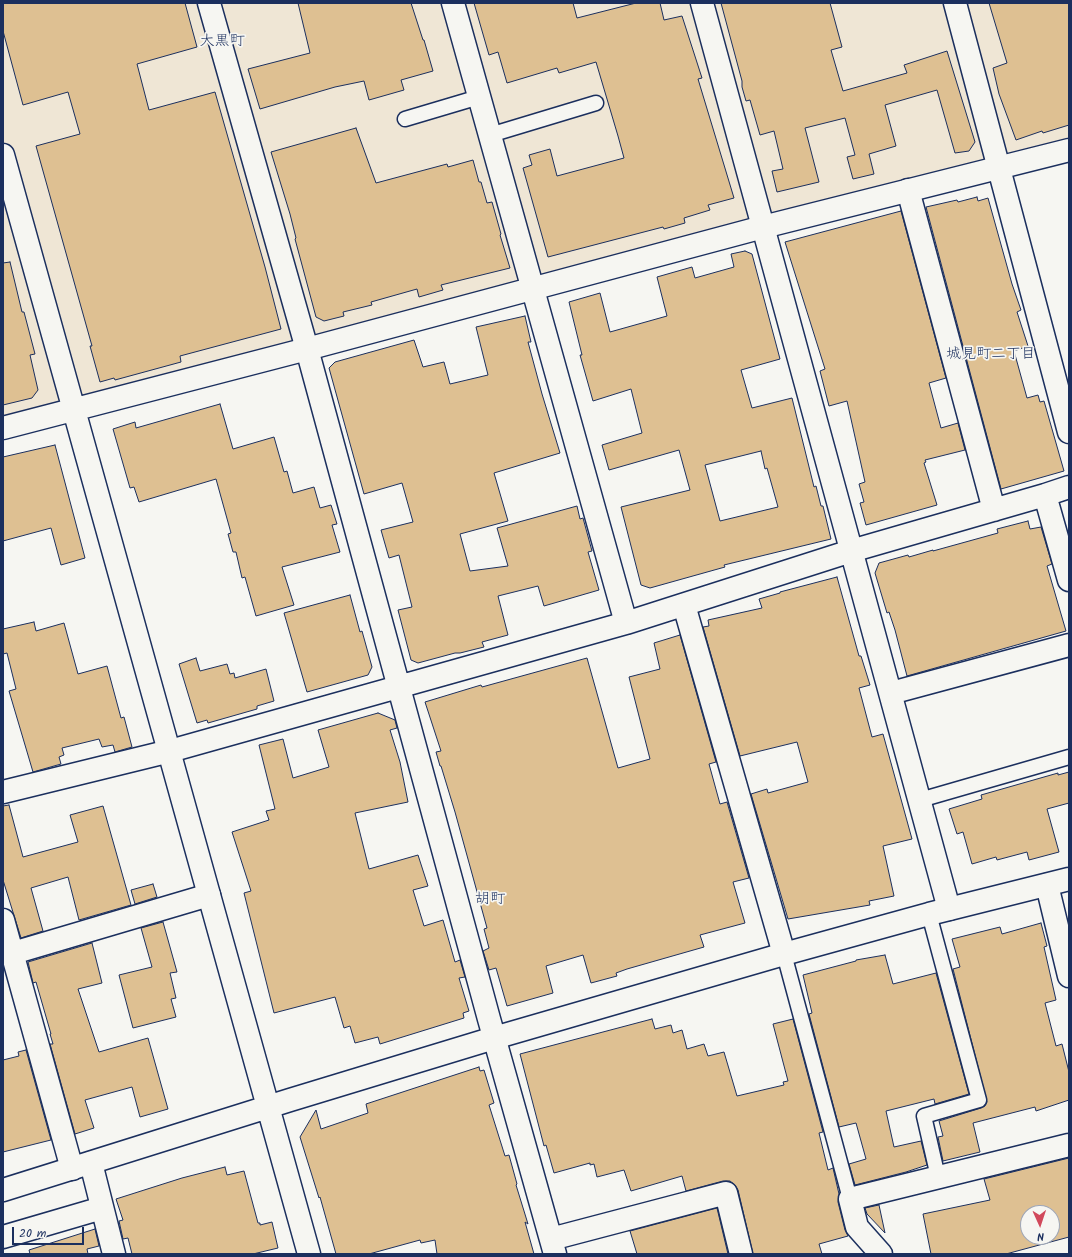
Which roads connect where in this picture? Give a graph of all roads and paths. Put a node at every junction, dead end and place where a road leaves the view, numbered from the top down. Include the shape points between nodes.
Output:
1 (209, 3) edge
2 (453, 3) edge
3 (702, 3) edge
4 (955, 3) edge
5 (479, 97) junction
6 (596, 103) dead end
7 (405, 119) dead end
8 (490, 135) junction
9 (1069, 150) edge
10 (3, 154) edge
11 (999, 168) junction
12 (908, 190) junction
13 (763, 227) junction
14 (532, 288) junction
15 (307, 349) junction
16 (74, 410) junction
17 (3, 428) edge
18 (1069, 432) edge
19 (1069, 487) edge
20 (1045, 495) junction
21 (994, 510) junction
22 (851, 551) junction
23 (1069, 580) edge
24 (684, 605) junction
25 (626, 623) junction
26 (1069, 644) edge
27 (399, 687) junction
28 (891, 693) junction
29 (170, 751) junction
30 (1069, 757) edge
31 (3, 792) edge
32 (920, 800) junction
33 (1069, 879) edge
34 (1046, 885) junction
35 (209, 896) junction
36 (939, 912) junction
37 (3, 920) edge
38 (13, 953) junction
39 (784, 954) junction
40 (1069, 976) edge
41 (494, 1038) junction
42 (268, 1107) junction
43 (1069, 1145) edge
44 (81, 1166) junction
45 (938, 1177) junction
46 (3, 1190) edge
47 (850, 1199) junction
48 (102, 1208) junction
49 (3, 1237) edge
50 (553, 1246) edge
51 (114, 1254) edge
52 (309, 1254) edge
53 (741, 1254) edge
54 (881, 1254) edge

1 - 15 street
2 - 5 street
3 - 13 street
4 - 11 street
5 - 7 lane
5 - 8 street
6 - 8 lane
8 - 14 street
9 - 11 street
10 - 16 street
11 - 12 street
11 - 18 street
12 - 13 street
12 - 21 street
13 - 14 street
13 - 22 street
14 - 15 street
14 - 25 street
15 - 16 street
15 - 27 street
16 - 17 street
16 - 29 street
19 - 20 street
20 - 21 street
20 - 23 street
21 - 22 street
22 - 24 street
22 - 28 street
24 - 25 street
24 - 39 street
25 - 27 street
26 - 28 street
27 - 29 street
27 - 41 street
28 - 32 street
29 - 31 street
29 - 35 street
30 - 32 lane
32 - 36 street
33 - 34 street
34 - 36 street
34 - 40 street
35 - 38 street
35 - 42 street
36 - 39 street
36 - 45 lane via 979,1100 924,1116
37 - 38 street
38 - 44 street
39 - 41 street
39 - 47 lane
41 - 42 street
41 - 50 street
42 - 44 street
42 - 52 street
43 - 45 street
44 - 46 street
44 - 48 street
45 - 47 street
47 - 54 street via 857,1227
48 - 49 street
48 - 51 street
50 - 53 street via 726,1193

